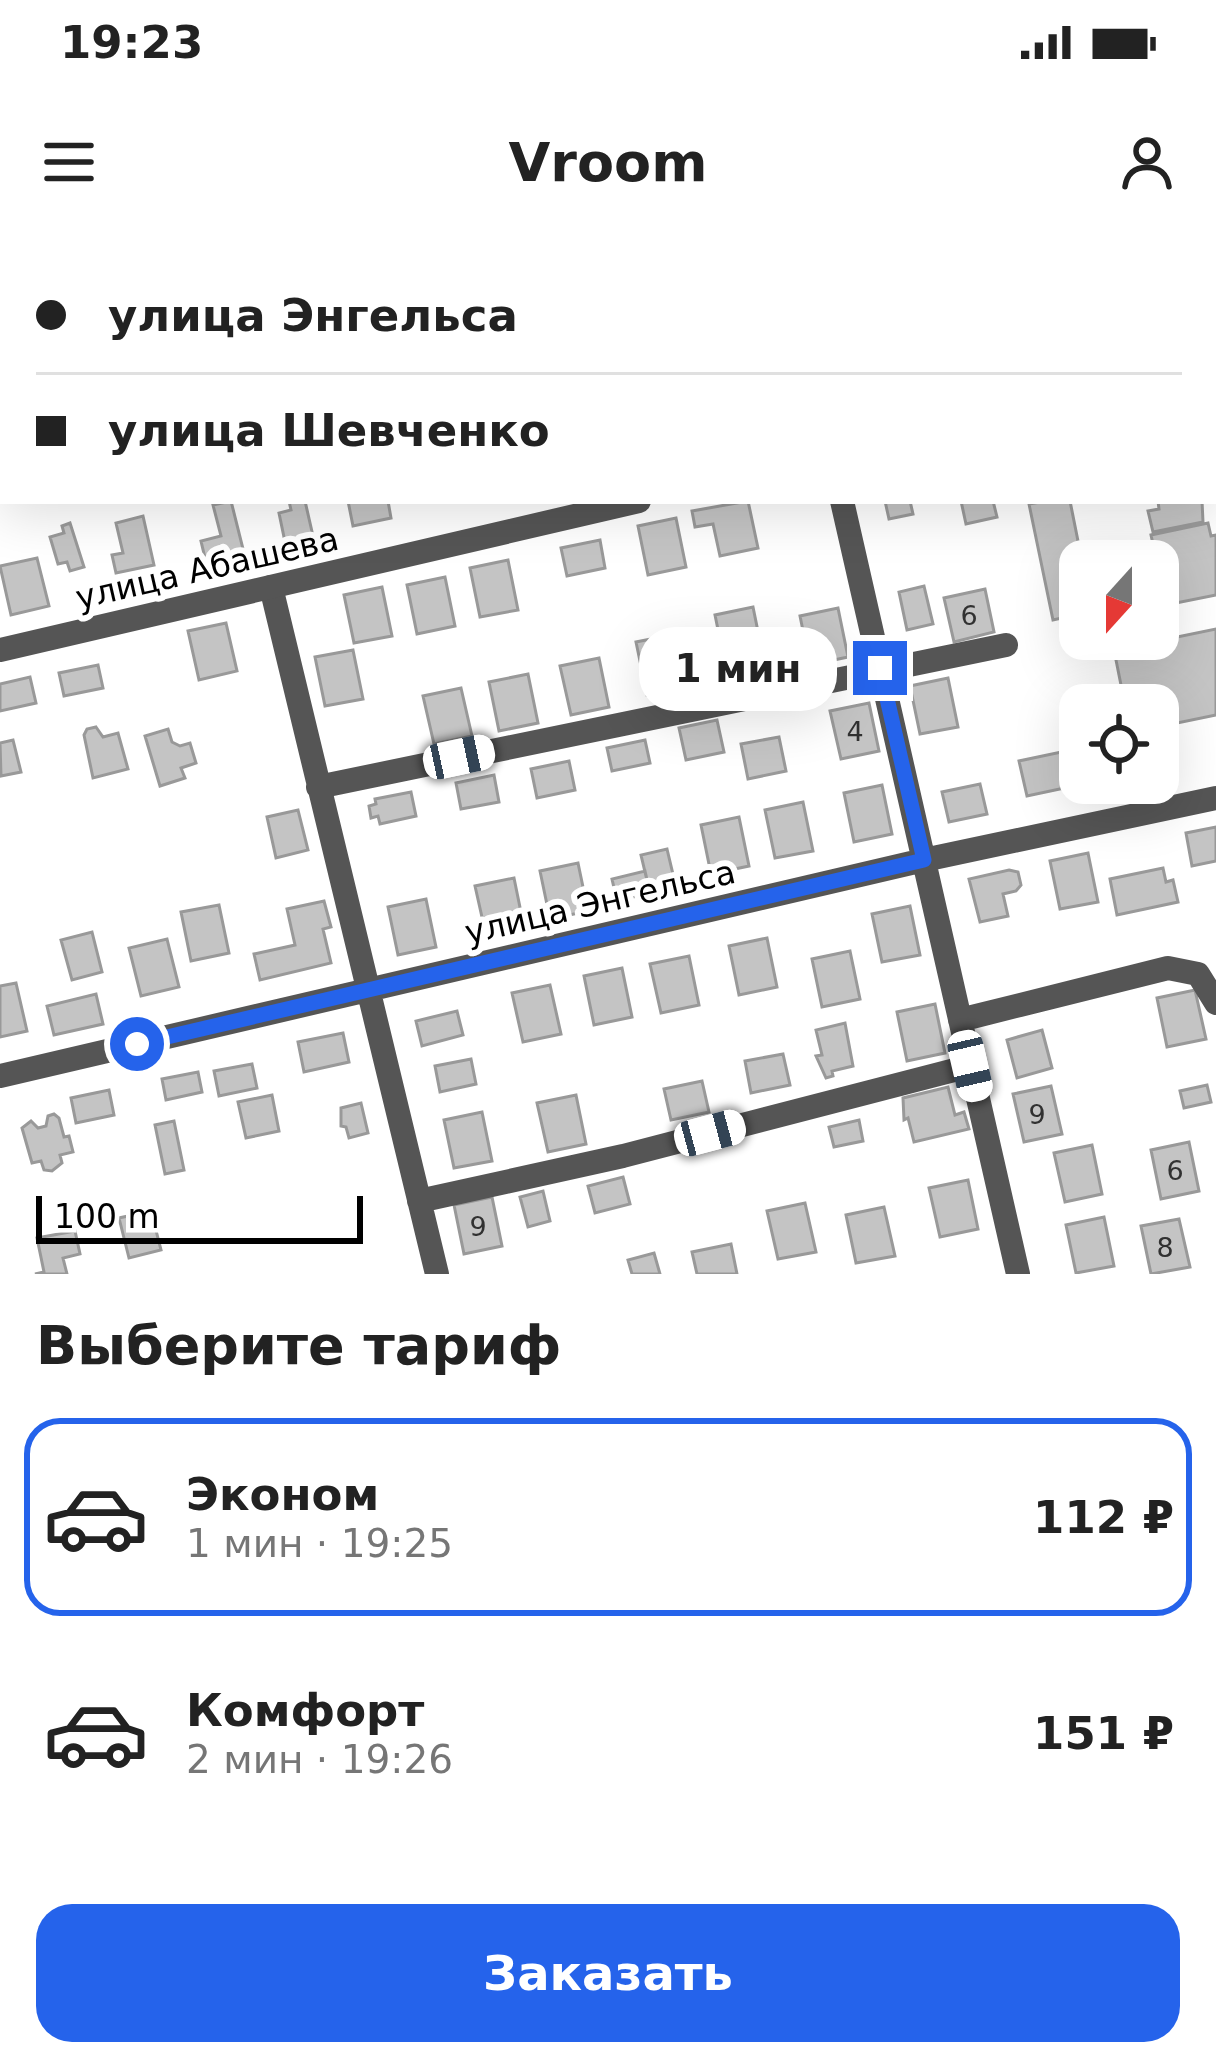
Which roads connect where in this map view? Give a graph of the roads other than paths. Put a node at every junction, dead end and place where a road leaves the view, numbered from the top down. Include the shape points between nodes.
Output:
1 (626, 504) edge
2 (843, 504) edge
3 (271, 587) junction
4 (1006, 645) dead end
5 (0, 650) edge
6 (880, 668) junction
7 (318, 787) junction
8 (1216, 798) edge
9 (924, 860) junction
10 (366, 991) junction
11 (1216, 1003) edge
12 (960, 1020) junction
13 (970, 1066) junction
14 (0, 1076) edge
15 (419, 1202) junction
16 (437, 1274) edge
17 (1017, 1274) edge

1 - 3 street, улица Абашева
2 - 6 street
3 - 5 street, улица Абашева
3 - 7 street
4 - 6 street
6 - 7 street
6 - 9 street
7 - 10 street
8 - 9 street, улица Энгельса
9 - 10 street, улица Энгельса
9 - 12 street
10 - 14 street, улица Энгельса
10 - 15 street
11 - 12 street via 1198,974 1168,968
12 - 13 street
13 - 15 street
13 - 17 street
15 - 16 street

